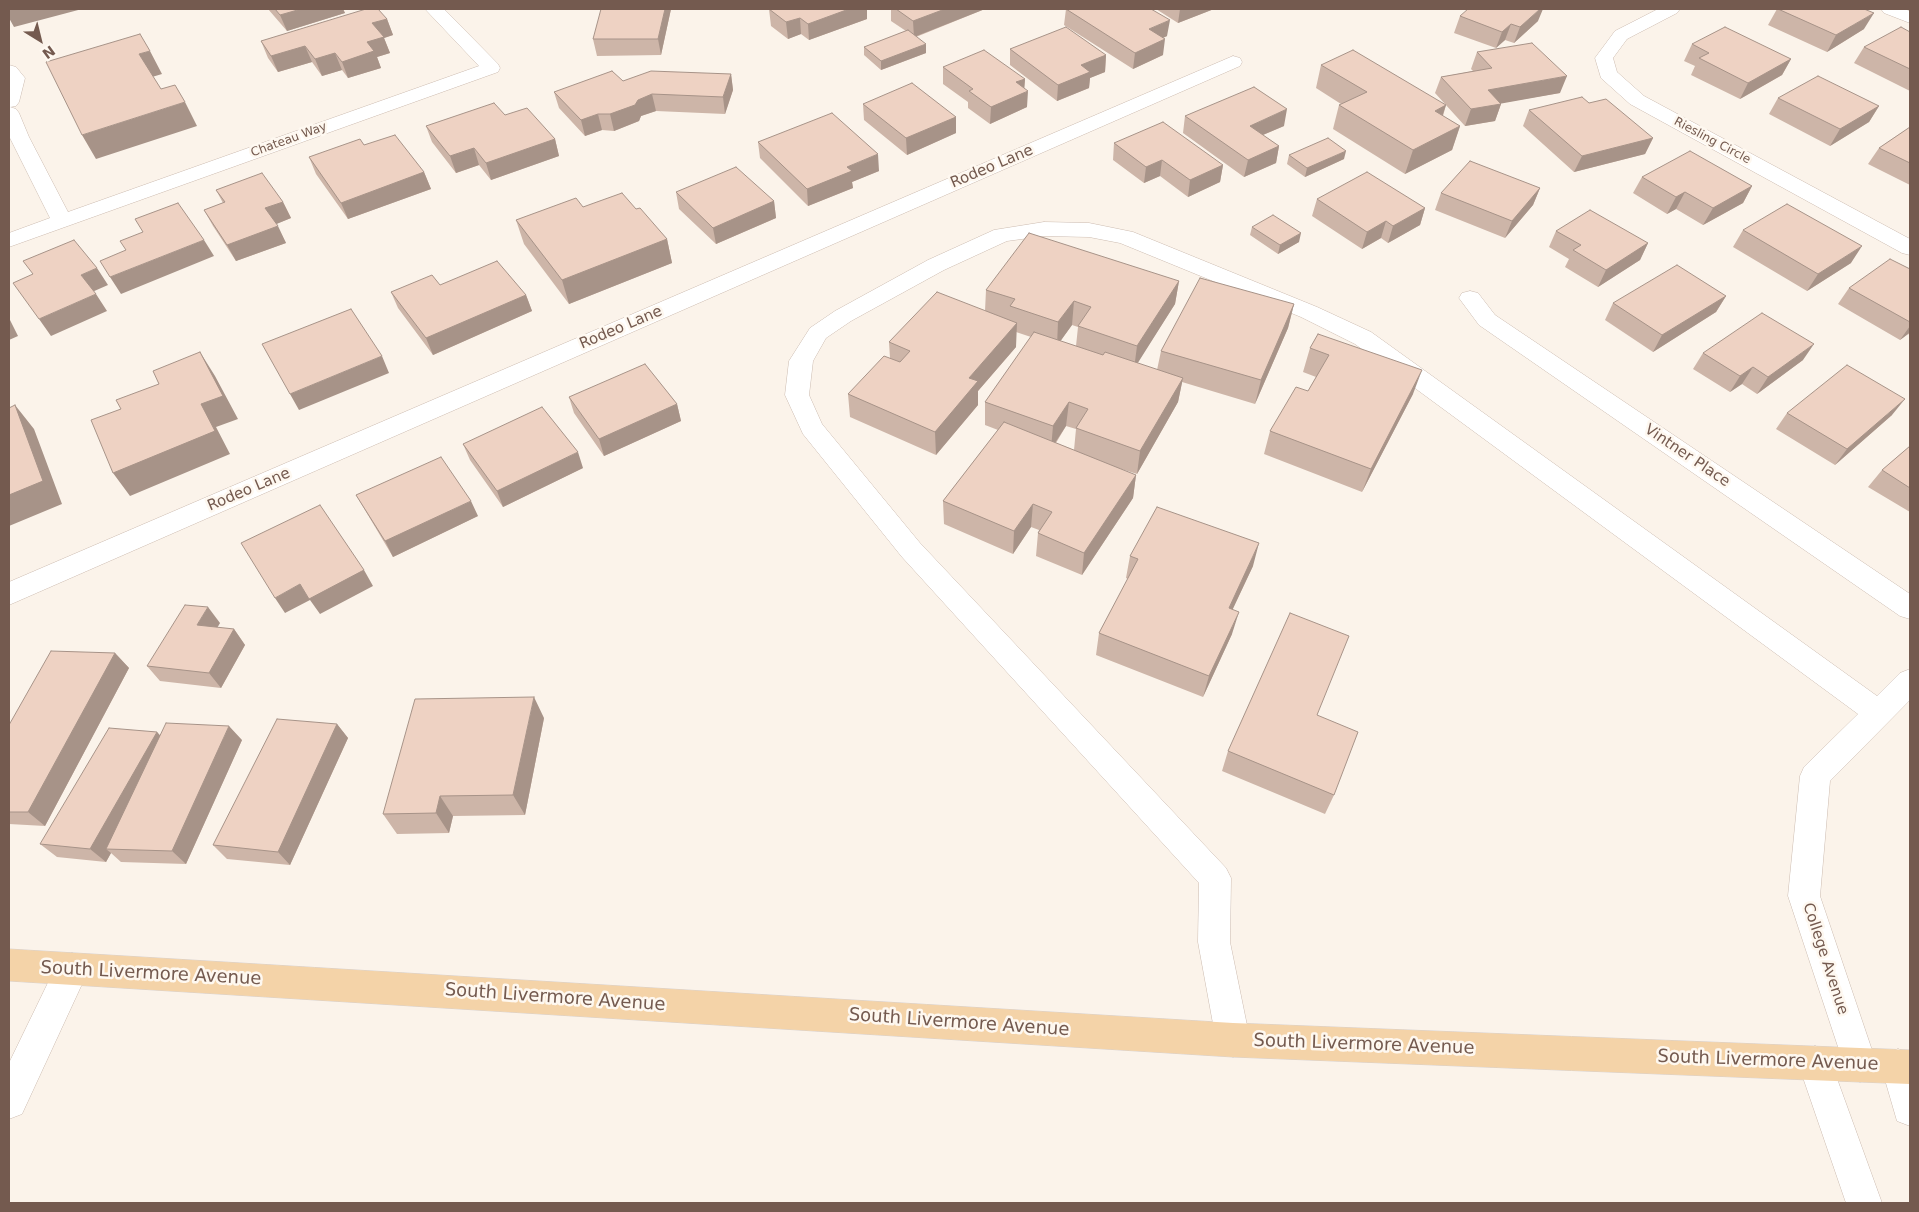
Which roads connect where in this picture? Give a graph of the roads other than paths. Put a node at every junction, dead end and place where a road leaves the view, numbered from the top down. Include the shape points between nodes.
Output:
1 (434, 9) edge
2 (1671, 9) edge
3 (1890, 9) edge
4 (1910, 18) edge
5 (1233, 62) dead end
6 (9, 71) edge
7 (9, 102) edge
8 (9, 113) edge
9 (14, 138) edge
10 (62, 221) junction
11 (9, 240) edge
12 (1910, 248) edge
13 (1470, 298) dead end
14 (9, 594) edge
15 (1910, 608) edge
16 (1910, 681) edge
17 (1877, 712) junction
18 (9, 965) edge
19 (72, 969) junction
20 (1233, 1040) junction
21 (1814, 1063) junction
22 (1860, 1065) junction
23 (1904, 1067) edge
24 (9, 1101) edge
25 (1910, 1108) edge
26 (1864, 1203) edge

1 - 10 street, Chateau Way via 491,68
2 - 12 street, Riesling Circle via 1621,35 1604,58 1608,74 1637,100
3 - 4 street
5 - 14 street, Rodeo Lane
6 - 7 street via 15,78
8 - 9 street
9 - 10 street
10 - 11 street, Chateau Way
13 - 15 street, Vintner Place via 1487,320
16 - 17 street, College Avenue
17 - 20 street via 1363,338 1309,312 1124,237 1089,230 1044,229 1002,235 936,264 818,333 801,361 796,395 812,428 911,550 1216,878 1214,942
17 - 22 street, College Avenue via 1816,776 1804,896
18 - 19 main road, South Livermore Avenue
19 - 20 main road, South Livermore Avenue
19 - 24 street
20 - 21 main road, South Livermore Avenue
21 - 22 main road, South Livermore Avenue
21 - 26 street
22 - 23 main road, South Livermore Avenue
23 - 25 street

